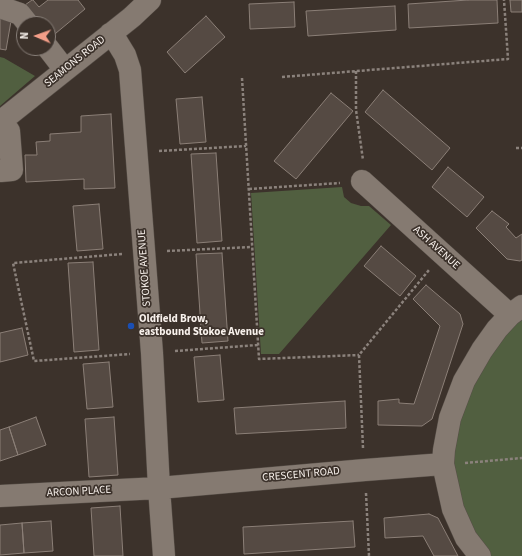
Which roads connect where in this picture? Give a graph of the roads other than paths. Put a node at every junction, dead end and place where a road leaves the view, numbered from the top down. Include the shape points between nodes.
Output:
1 (150, 0) edge
2 (0, 7) edge
3 (22, 16) edge
4 (110, 34) junction
5 (54, 56) edge
6 (65, 70) junction
7 (0, 122) edge
8 (2, 170) dead end
9 (362, 181) road end
10 (516, 311) edge
11 (443, 464) junction
12 (158, 488) junction
13 (0, 496) edge
14 (164, 556) edge
15 (480, 556) edge

1 - 4 street, SEAMONS ROAD
2 - 3 street
4 - 6 street, SEAMONS ROAD
4 - 12 street, STOKOE AVENUE via 125,55 130,70 152,353
5 - 6 street
6 - 7 street, SEAMONS ROAD
7 - 8 street via 9,131 12,170
9 - 10 street, ASH AVENUE via 442,254
10 - 11 street via 497,329 464,381 450,418
11 - 12 street, CRESCENT ROAD
11 - 15 street via 454,509 466,538
12 - 13 street, ARCON PLACE
12 - 14 street, STOKOE AVENUE

